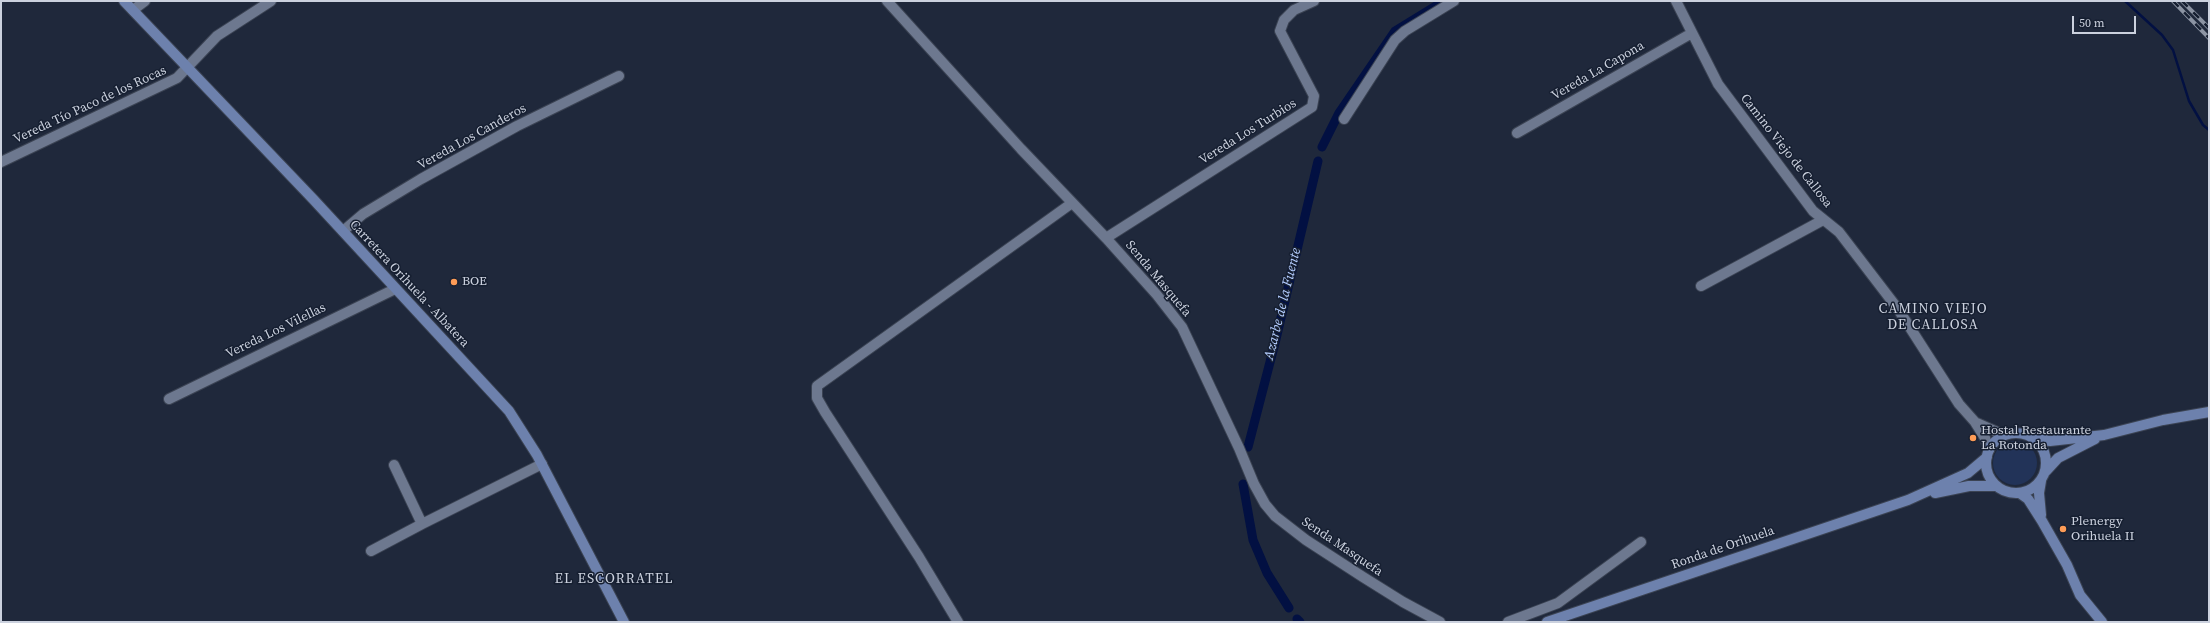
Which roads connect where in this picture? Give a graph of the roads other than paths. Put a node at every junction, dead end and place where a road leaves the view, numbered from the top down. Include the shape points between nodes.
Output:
1 (124, 1) edge
2 (145, 1) edge
3 (271, 1) edge
4 (887, 1) edge
5 (1314, 1) edge
6 (1454, 1) edge
7 (1676, 1) edge
8 (133, 10) junction
9 (1692, 33) junction
10 (188, 68) junction
11 (619, 76) dead end
12 (1344, 119) dead end
13 (1516, 133) dead end
14 (1, 162) edge
15 (1072, 203) junction
16 (1823, 220) junction
17 (343, 231) junction
18 (1106, 238) junction
19 (1701, 286) dead end
20 (395, 289) junction
21 (169, 399) dead end
22 (2209, 412) edge
23 (1975, 422) junction
24 (2004, 435) junction
25 (2104, 435) junction
26 (2032, 438) junction
27 (1988, 453) junction
28 (394, 464) dead end
29 (542, 464) junction
30 (2044, 476) junction
31 (1996, 486) junction
32 (2021, 494) junction
33 (1908, 500) junction
34 (2042, 521) junction
35 (422, 524) junction
36 (1641, 542) dead end
37 (370, 551) dead end
38 (624, 622) edge
39 (958, 622) edge
40 (1440, 622) edge
41 (1508, 622) edge
42 (1547, 622) edge
43 (2102, 622) edge

1 - 8 main road, Carretera Orihuela - Albatera
2 - 8 street
3 - 10 street, Vereda Tío Paco de los Rocas via 218,36
4 - 15 street, Senda Masquefa
5 - 18 street, Vereda Los Turbios via 1294,10 1284,20 1280,31 1314,96 1312,107
6 - 12 street via 1411,27 1395,40
7 - 9 street, Camino Viejo de Callosa
8 - 10 main road, Carretera Orihuela - Albatera
9 - 13 street, Vereda La Capona
9 - 16 street, Camino Viejo de Callosa via 1718,84 1808,205
10 - 14 street, Vereda Tío Paco de los Rocas via 177,78 142,96
10 - 17 main road, Carretera Orihuela - Albatera
11 - 17 street, Vereda Los Canderos via 517,126 421,179 364,214
15 - 18 street, Senda Masquefa
15 - 39 street via 817,386 817,398 825,412
16 - 19 street
16 - 23 street, Camino Viejo de Callosa via 1839,232 1898,309 1955,398
17 - 20 main road, Carretera Orihuela - Albatera
18 - 40 street, Senda Masquefa via 1182,327 1254,484 1275,516 1306,540 1363,577
20 - 21 street, Vereda Los Vilellas
20 - 29 main road, Carretera Orihuela - Albatera via 509,411
22 - 25 main road via 2163,420
23 - 24 street
23 - 27 street via 1985,438
24 - 26 main road via 2014,433
24 - 27 main road, Ronda de Orihuela via 1993,444
25 - 26 main road via 2050,441
25 - 30 main road via 2058,458
26 - 30 main road via 2044,452
27 - 31 main road via 1987,473
27 - 33 main road, Ronda de Orihuela via 1968,473
28 - 35 street
29 - 35 street
29 - 38 main road, Carretera Orihuela - Albatera
30 - 32 main road via 2030,490
30 - 34 main road via 2039,493
31 - 32 main road, Ronda de Orihuela via 2004,491
31 - 33 main road, Ronda de Orihuela via 1969,486
32 - 34 main road via 2028,499
33 - 42 main road, Ronda de Orihuela
34 - 43 main road via 2067,565 2080,595
35 - 37 street
36 - 41 street via 1558,603

